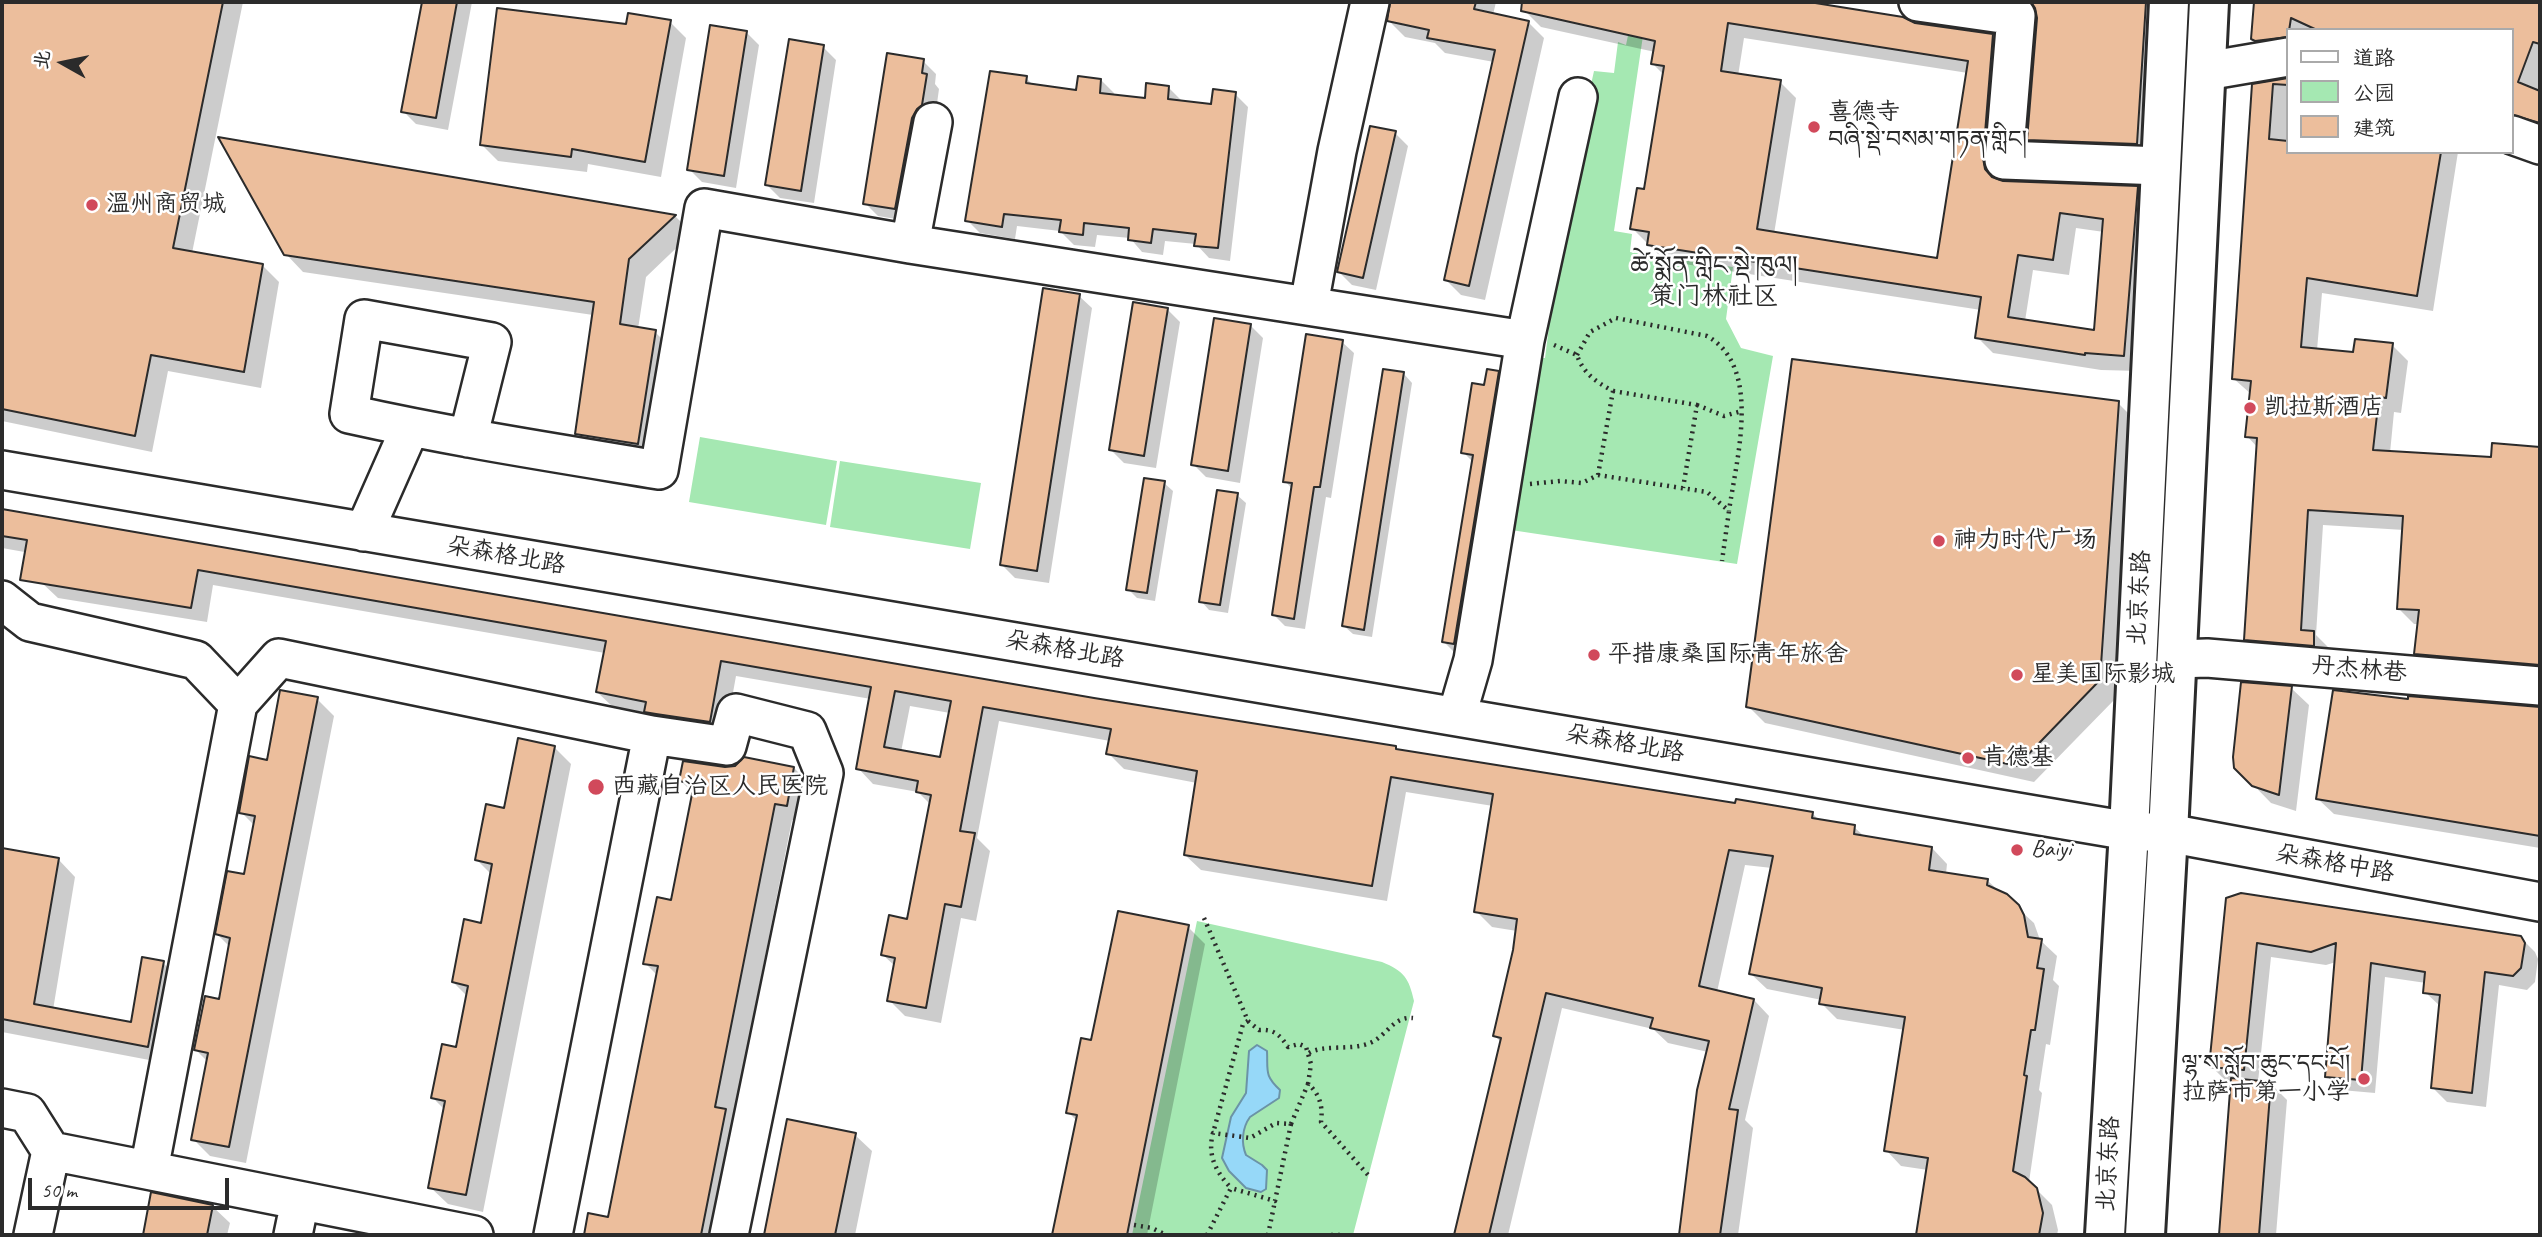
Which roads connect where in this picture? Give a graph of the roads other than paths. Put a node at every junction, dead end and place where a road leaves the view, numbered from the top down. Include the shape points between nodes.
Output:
1 (1370, 2) edge
2 (1919, 2) edge
3 (2169, 2) edge
4 (2209, 2) edge
5 (2286, 57) edge
6 (2206, 71) junction
7 (1578, 97) dead end
8 (933, 122) dead end
9 (2514, 136) edge
10 (2540, 145) edge
11 (2161, 166) junction
12 (911, 244) junction
13 (1310, 305) junction
14 (1525, 340) junction
15 (410, 428) junction
16 (468, 438) junction
17 (2, 470) edge
18 (364, 532) junction
19 (2, 600) edge
20 (2177, 659) junction
21 (2540, 685) edge
22 (238, 704) junction
23 (1457, 715) junction
24 (652, 735) junction
25 (2129, 831) junction
26 (2168, 833) junction
27 (2540, 902) edge
28 (2, 1108) edge
29 (51, 1151) junction
30 (149, 1170) junction
31 (296, 1218) edge
32 (33, 1235) edge
33 (474, 1235) edge
34 (553, 1235) edge
35 (729, 1235) edge
36 (2105, 1235) edge
37 (2145, 1235) edge

1 - 13 street
2 - 11 street via 2016,16 2004,160
3 - 11 main road, 北京东路
4 - 6 main road, 北京东路
5 - 6 street
6 - 20 main road, 北京东路
7 - 14 street
8 - 12 street
9 - 10 street
11 - 25 main road, 北京东路
12 - 13 street
12 - 16 street via 704,208 659,471
13 - 14 street
14 - 23 street via 1473,660
15 - 16 street
15 - 16 street via 349,414 365,319 492,342
15 - 18 street
17 - 18 street, 朵森格北路
18 - 23 street, 朵森格北路
19 - 22 street via 30,622 196,660
20 - 21 street, 丹杰林巷 via 2207,657
20 - 26 main road, 北京东路
22 - 24 street via 279,658
22 - 30 street
23 - 25 street, 朵森格北路
24 - 34 street
24 - 35 street via 727,746 736,713 807,731 824,773
25 - 26 street, 朵森格中路
25 - 36 main road, 北京东路
26 - 27 street, 朵森格中路
26 - 37 main road, 北京东路
28 - 29 street via 27,1113
29 - 30 street
29 - 32 street
30 - 31 street
31 - 33 street

